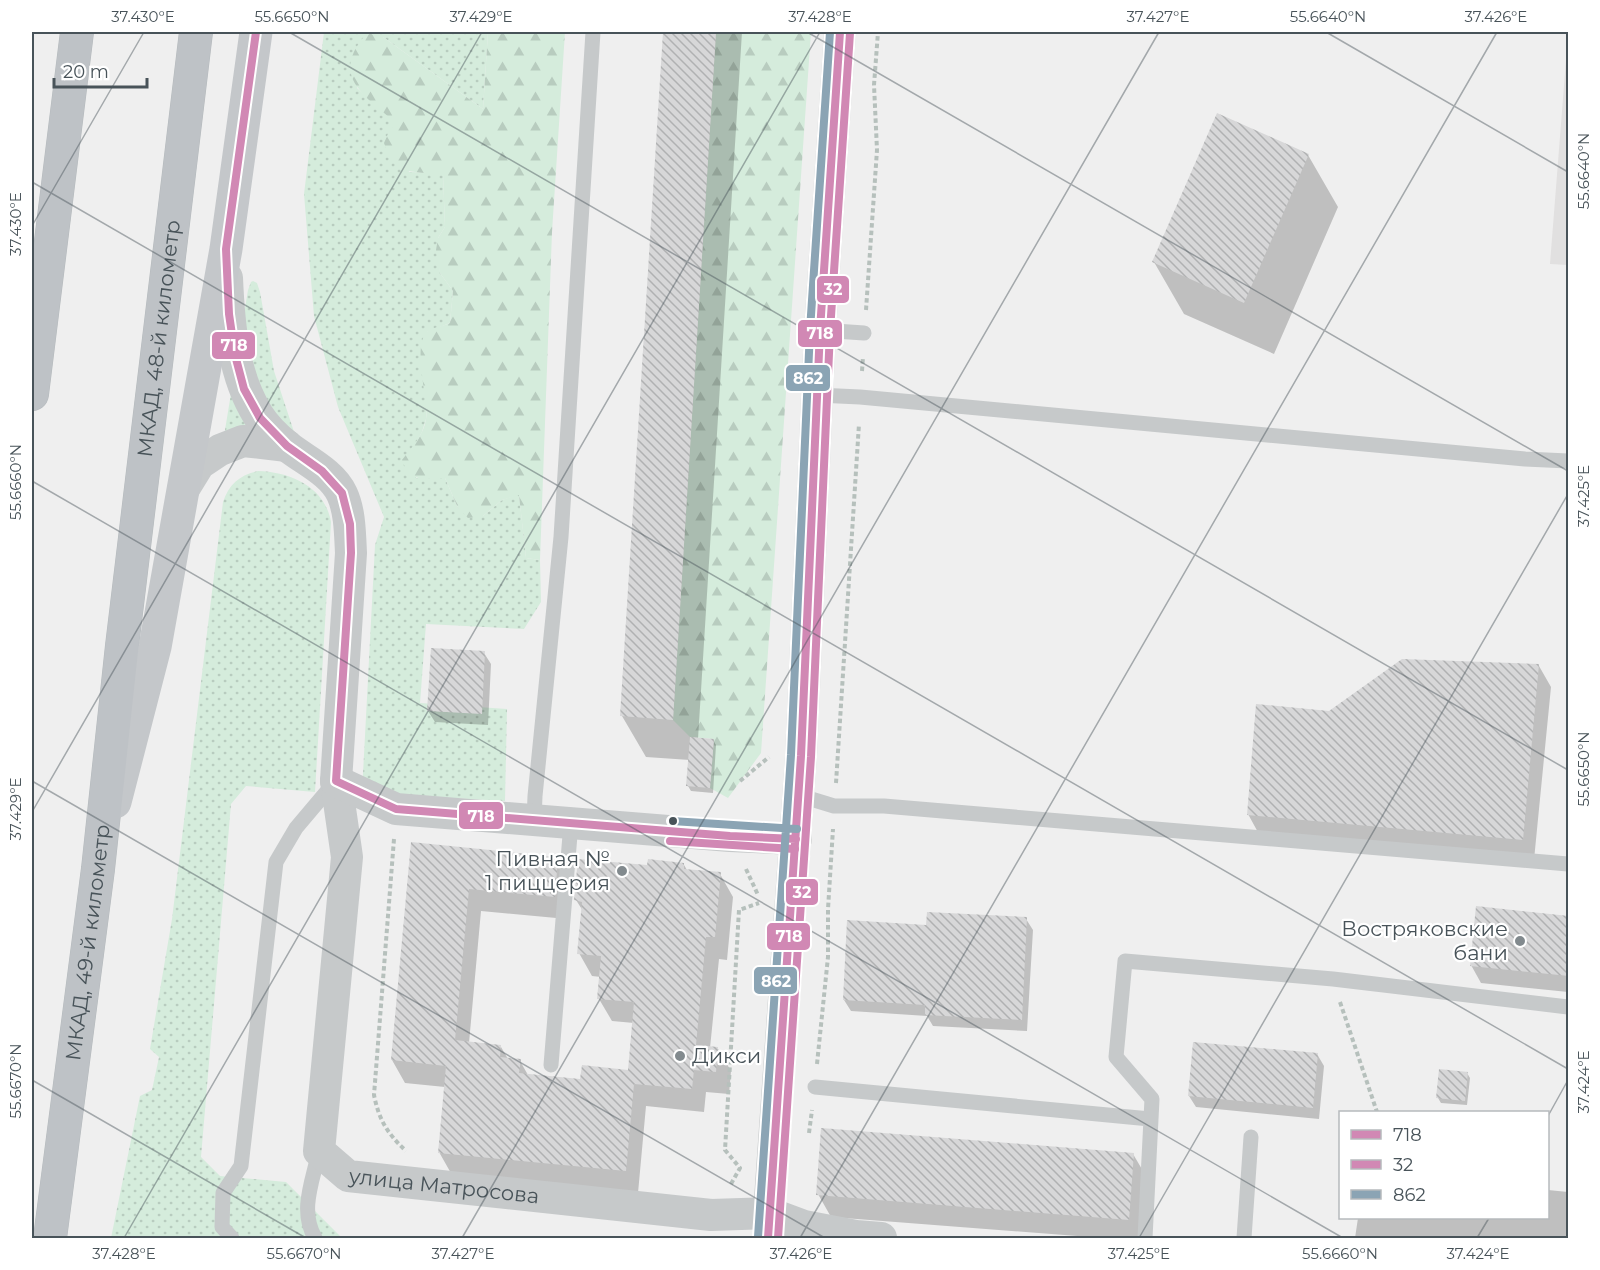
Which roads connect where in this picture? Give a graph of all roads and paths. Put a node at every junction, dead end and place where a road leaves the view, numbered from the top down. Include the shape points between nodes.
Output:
1 (76, 32) edge
2 (196, 32) edge
3 (256, 32) edge
4 (593, 32) edge
5 (840, 32) edge
6 (878, 32) edge
7 (226, 249) junction
8 (820, 330) junction
9 (864, 333) junction
10 (862, 371) dead end
11 (32, 394) edge
12 (817, 395) junction
13 (859, 424) dead end
14 (287, 446) junction
15 (1569, 461) edge
16 (183, 490) junction
17 (122, 646) joint
18 (772, 754) dead end
19 (336, 781) junction
20 (740, 781) dead end
21 (798, 795) junction
22 (834, 806) junction
23 (396, 809) junction
24 (534, 821) junction
25 (571, 824) junction
26 (796, 839) junction
27 (1569, 864) edge
28 (98, 869) junction
29 (762, 902) dead end
30 (1333, 979) junction
31 (1569, 1007) edge
32 (551, 1065) dead end
33 (815, 1087) junction
34 (1376, 1111) edge
35 (1150, 1119) junction
36 (1251, 1137) dead end
37 (808, 1142) dead end
38 (319, 1151) junction
39 (412, 1156) dead end
40 (740, 1168) dead end
41 (769, 1226) edge
42 (50, 1239) edge
43 (232, 1239) edge
44 (315, 1239) edge
45 (881, 1239) edge
46 (1145, 1239) edge
47 (1244, 1239) edge

1 - 11 highway
2 - 17 highway, МКАД, 48-й километр
3 - 7 main road
4 - 24 lane via 561,537
5 - 8 street
6 - 9 path via 874,84 877,150
7 - 14 street via 229,314 244,390 260,418
7 - 16 main road
8 - 9 lane
8 - 12 street
9 - 10 path
12 - 15 lane
12 - 21 street
13 - 22 path
14 - 16 street via 243,441 220,450 199,464
14 - 19 street via 322,471 342,493 350,524
16 - 28 main road via 155,647
17 - 28 highway, МКАД, 49-й километр
18 - 20 path
19 - 23 street
19 - 38 street via 346,857
19 - 43 lane via 296,828 276,862 241,1166 223,1193 222,1227
21 - 22 lane
21 - 26 street
22 - 27 lane via 884,806
22 - 33 path via 828,957
23 - 24 street
23 - 39 path via 374,1095 379,1117
24 - 25 street
25 - 26 street
25 - 32 lane
26 - 41 street
28 - 42 highway, МКАД, 49-й километр
29 - 40 path via 739,910 725,1150
30 - 31 lane
30 - 34 path
30 - 35 lane via 1125,961 1116,1057 1152,1099
33 - 35 lane
33 - 37 path
35 - 46 lane
36 - 47 lane
38 - 41 street, улица Матросова via 348,1176 711,1215
38 - 44 lane via 307,1195 309,1227
41 - 45 street, улица Матросова via 804,1226

